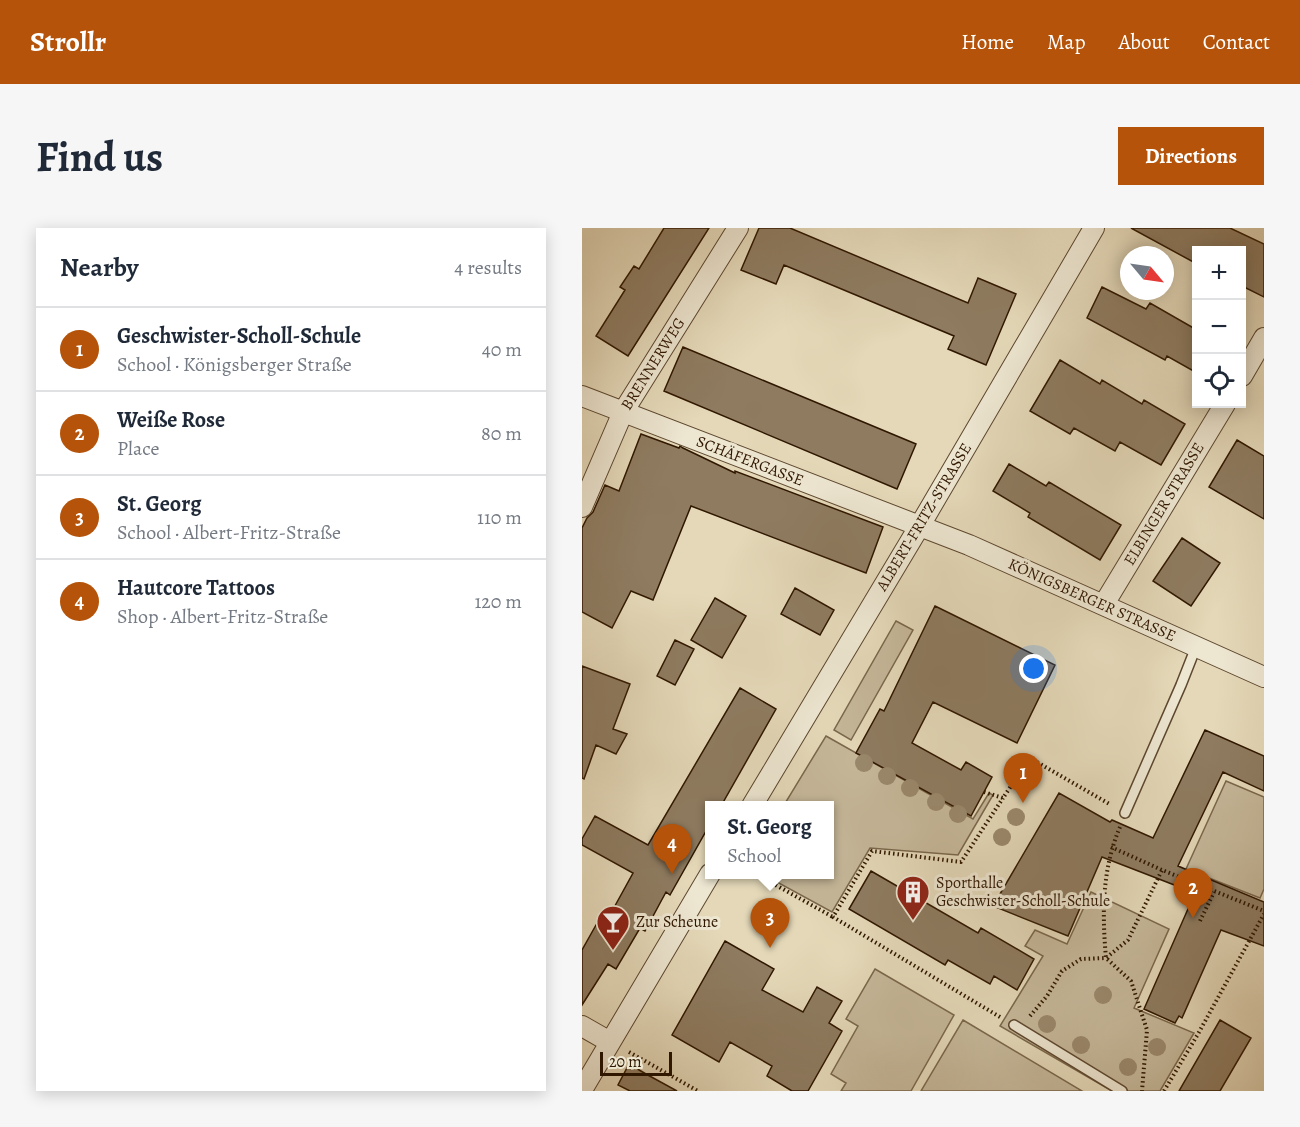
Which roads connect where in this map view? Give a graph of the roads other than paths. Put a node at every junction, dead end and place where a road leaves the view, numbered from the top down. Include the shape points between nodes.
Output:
1 (738, 228) edge
2 (1094, 228) edge
3 (1264, 338) edge
4 (1246, 369) edge
5 (582, 396) edge
6 (1223, 408) edge
7 (623, 412) junction
8 (582, 507) edge
9 (919, 527) junction
10 (1104, 604) junction
11 (1196, 647) junction
12 (1264, 677) edge
13 (755, 801) edge
14 (1125, 813) road end
15 (707, 879) edge
16 (1014, 1025) road end
17 (582, 1026) edge
18 (610, 1042) junction
19 (582, 1090) edge
20 (1122, 1091) edge

1 - 7 street, BRENNERWEG
2 - 9 street, ALBERT-FRITZ-STRASSE
3 - 4 street
5 - 7 street, SCHÄFERGASSE
6 - 10 street, ELBINGER STRASSE
7 - 8 street, BRENNERWEG
7 - 9 street, SCHÄFERGASSE
9 - 10 street, KÖNIGSBERGER STRASSE
9 - 13 street, ALBERT-FRITZ-STRASSE
10 - 11 street, KÖNIGSBERGER STRASSE
11 - 12 street, KÖNIGSBERGER STRASSE
11 - 14 lane
15 - 18 street
16 - 20 lane
17 - 18 street
18 - 19 street

